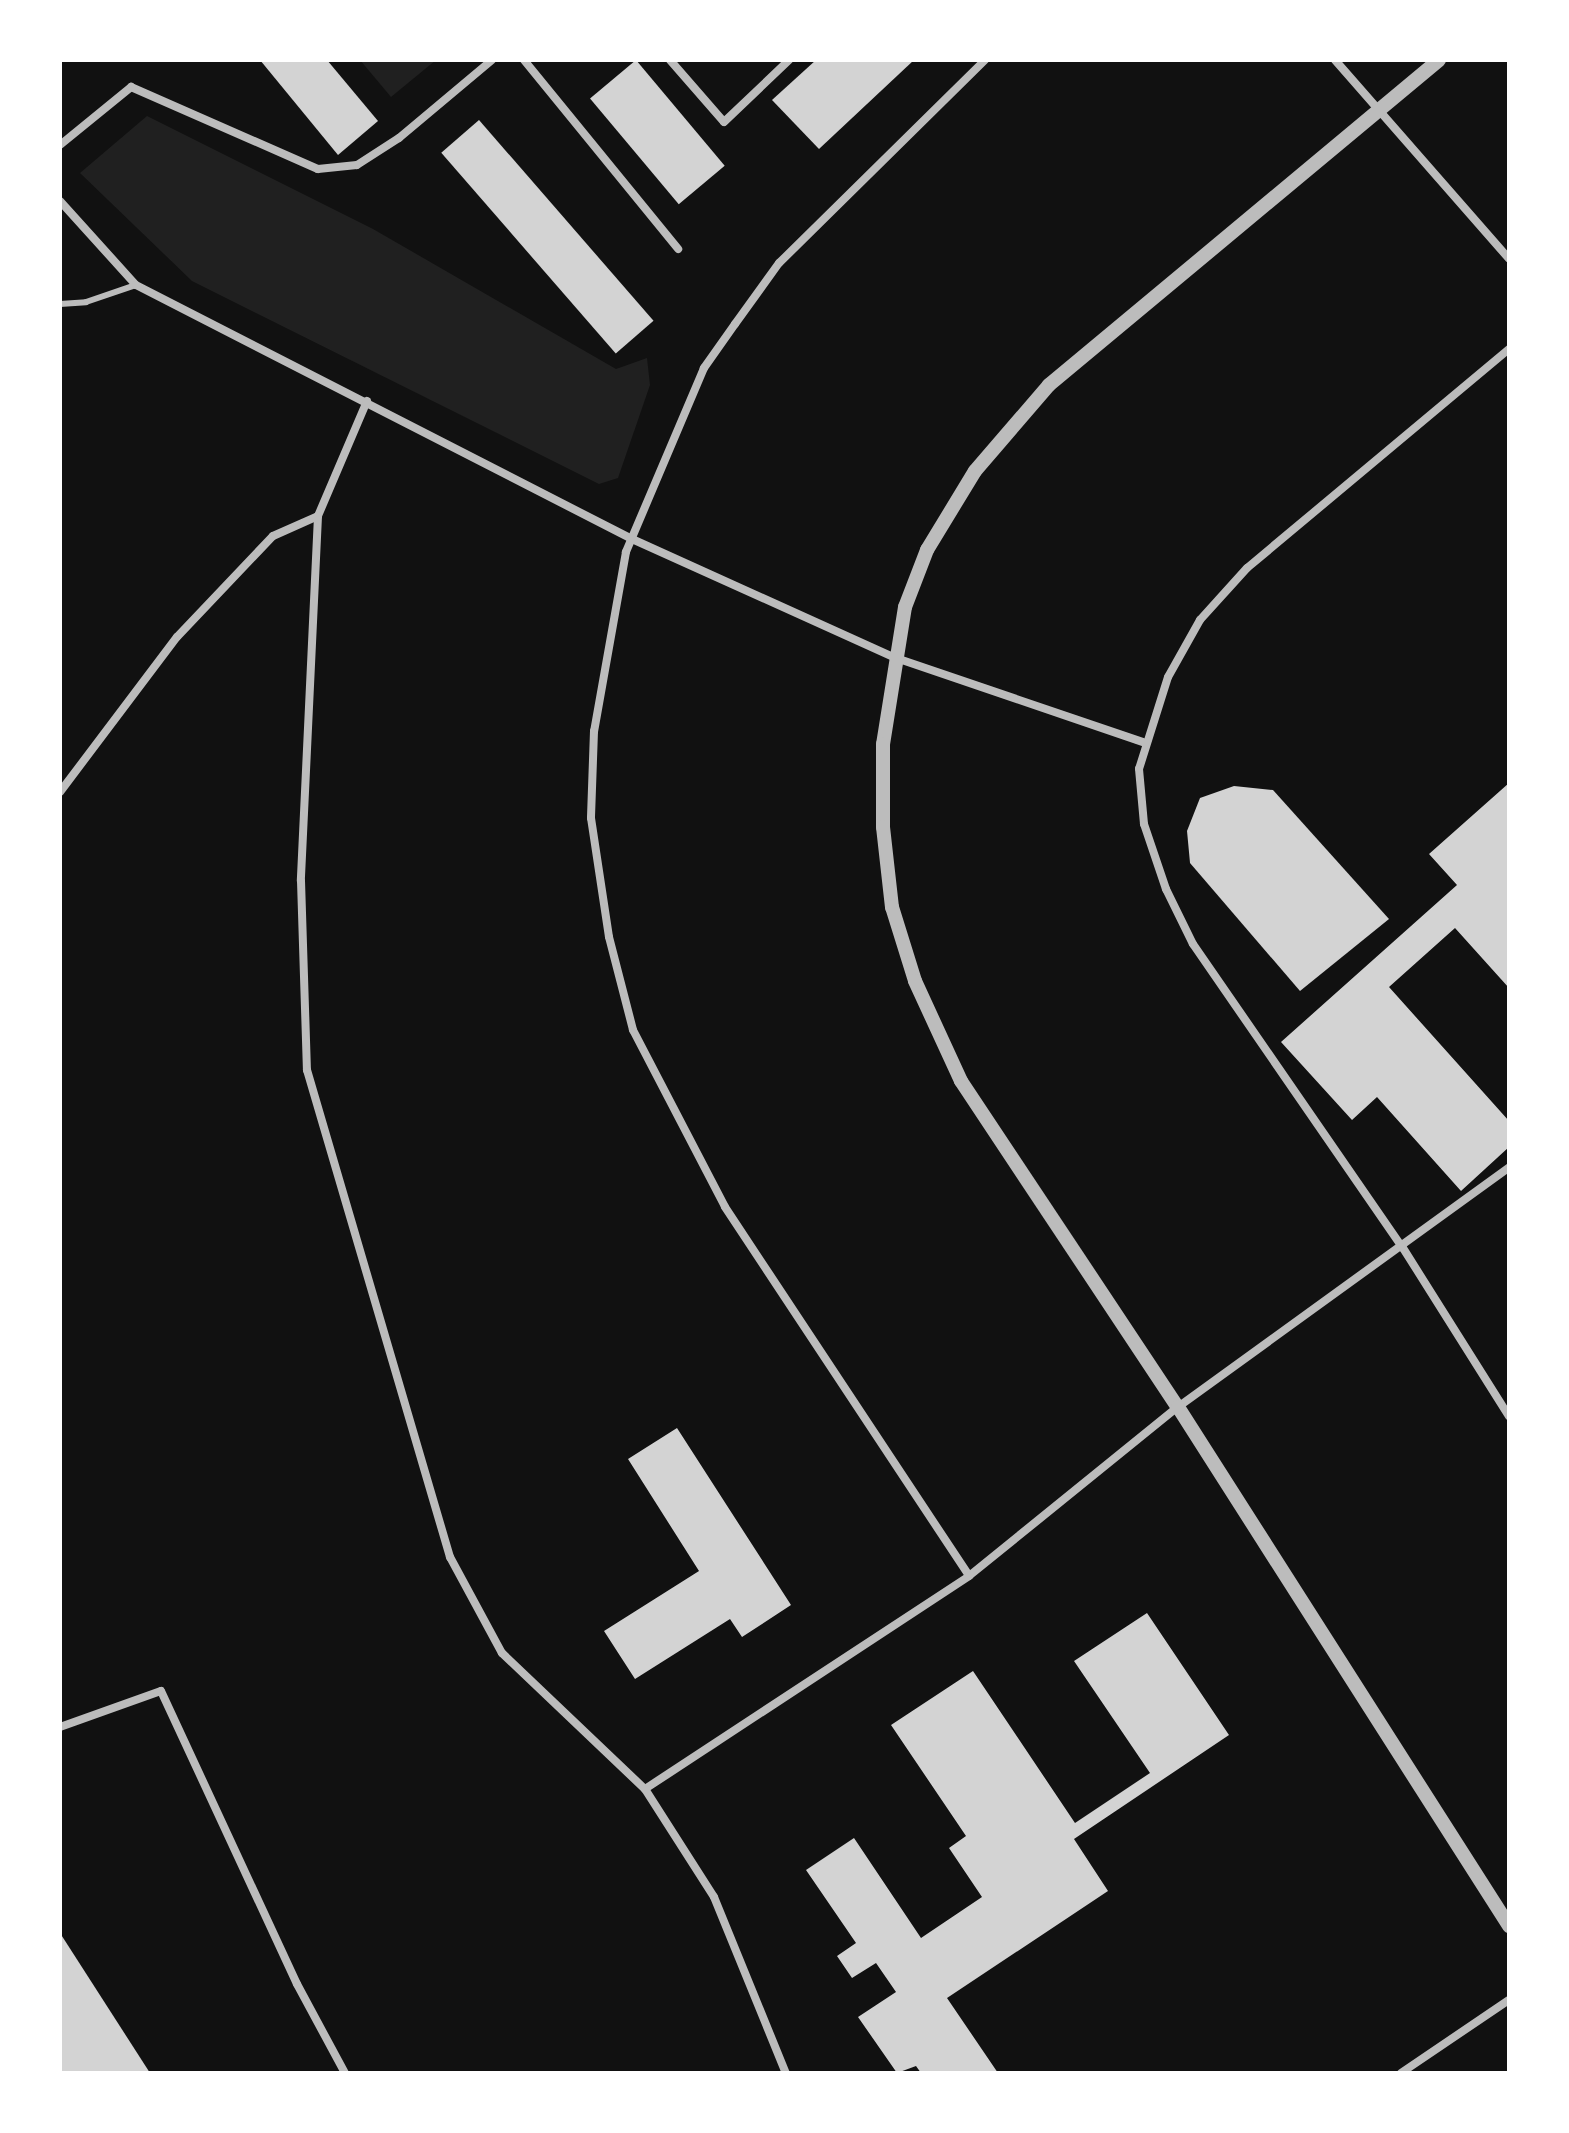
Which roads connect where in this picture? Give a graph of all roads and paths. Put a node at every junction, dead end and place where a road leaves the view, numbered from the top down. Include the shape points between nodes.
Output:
1 (492, 60) edge
2 (524, 60) edge
3 (670, 60) edge
4 (789, 60) edge
5 (985, 60) edge
6 (1335, 60) edge
7 (1439, 60) edge
8 (1378, 110) junction
9 (60, 145) edge
10 (60, 201) edge
11 (678, 249) dead end
12 (1509, 259) edge
13 (136, 285) junction
14 (60, 304) edge
15 (1509, 349) edge
16 (367, 401) junction
17 (318, 516) junction
18 (632, 539) junction
19 (896, 658) junction
20 (1143, 742) junction
21 (60, 792) edge
22 (1509, 1167) edge
23 (1403, 1248) junction
24 (1178, 1407) junction
25 (1509, 1416) edge
26 (969, 1576) junction
27 (60, 1727) edge
28 (645, 1789) junction
29 (1509, 1926) edge
30 (1509, 2000) edge
31 (345, 2073) edge
32 (786, 2073) edge
33 (1401, 2073) edge

1 - 9 street via 399,138 357,165 318,169 131,87
2 - 11 street
3 - 4 street via 724,122
5 - 18 street via 770,275 704,368
6 - 8 street
7 - 8 street
8 - 12 street
8 - 19 street via 1102,338 1004,434 950,507 927,550 905,607
10 - 13 street
13 - 14 lane via 86,302
13 - 16 street
15 - 20 street via 1247,568 1200,620 1168,677
16 - 17 street
16 - 18 street
17 - 21 street via 273,536 188,626 91,745
17 - 28 street via 301,881 307,1070 450,1557 502,1653
18 - 19 street
18 - 26 street via 594,731 591,818 609,937 633,1030 725,1207
19 - 20 street
19 - 24 street via 883,744 883,827 892,907 915,981 961,1081
20 - 23 street via 1139,769 1144,824 1166,889 1193,944
22 - 23 street
23 - 24 street
23 - 25 street
24 - 26 street
24 - 29 street
26 - 28 street
27 - 31 street via 161,1691 297,1984
28 - 32 street via 714,1897
30 - 33 street

